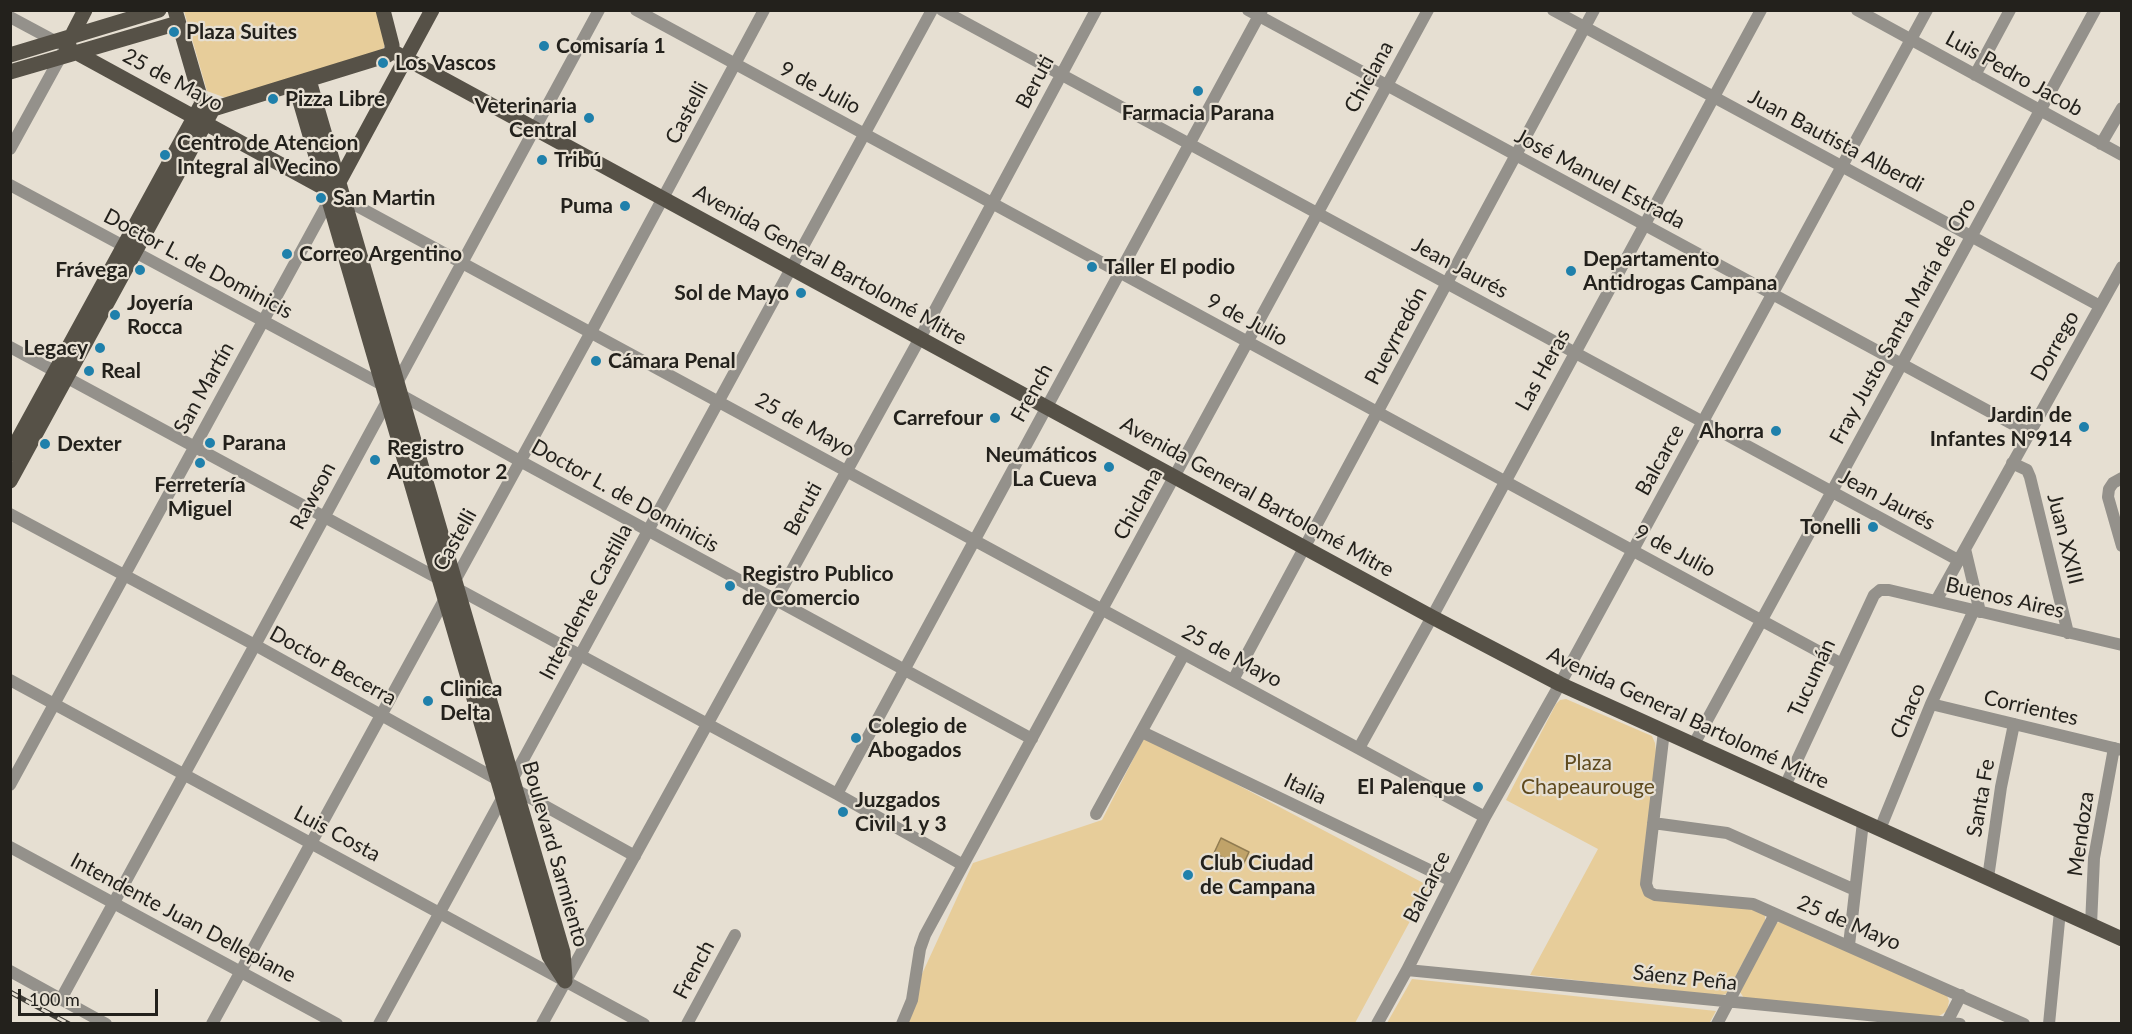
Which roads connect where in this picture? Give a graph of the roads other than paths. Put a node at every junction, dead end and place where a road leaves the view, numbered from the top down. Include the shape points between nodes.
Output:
1 (86, 10) edge
2 (159, 10) edge
3 (382, 10) edge
4 (432, 10) edge
5 (599, 10) edge
6 (636, 10) edge
7 (764, 10) edge
8 (932, 10) edge
9 (942, 10) edge
10 (1096, 10) edge
11 (1428, 10) edge
12 (1553, 10) edge
13 (1594, 10) edge
14 (1761, 10) edge
15 (1857, 10) edge
16 (1927, 10) edge
17 (2010, 10) edge
18 (2095, 10) edge
19 (1256, 12) edge
20 (10, 17) edge
21 (176, 17) edge
22 (1585, 28) junction
23 (1911, 40) junction
24 (66, 47) junction
25 (10, 55) edge
26 (399, 55) junction
27 (735, 64) junction
28 (10, 72) edge
29 (1061, 75) junction
30 (1975, 75) junction
31 (302, 82) junction
32 (1387, 86) junction
33 (1713, 97) junction
34 (2121, 108) edge
35 (2040, 110) junction
36 (204, 112) junction
37 (534, 128) junction
38 (864, 134) junction
39 (1190, 144) junction
40 (2101, 144) junction
41 (10, 149) edge
42 (2121, 155) edge
43 (1516, 156) junction
44 (1842, 167) junction
45 (10, 185) edge
46 (334, 192) junction
47 (663, 198) junction
48 (992, 204) junction
49 (1317, 213) junction
50 (1644, 225) junction
51 (1971, 236) junction
52 (129, 250) junction
53 (462, 261) junction
54 (2121, 267) edge
55 (791, 268) junction
56 (1120, 273) junction
57 (1447, 284) junction
58 (2109, 289) junction
59 (1772, 294) junction
60 (2121, 294) edge
61 (2100, 306) junction
62 (264, 321) junction
63 (591, 332) junction
64 (920, 338) junction
65 (1248, 342) junction
66 (10, 347) edge
67 (1575, 353) junction
68 (1901, 364) junction
69 (61, 375) junction
70 (392, 390) junction
71 (718, 401) junction
72 (1047, 407) junction
73 (1377, 412) junction
74 (1703, 422) junction
75 (2029, 434) junction
76 (195, 447) junction
77 (10, 454) edge
78 (520, 461) junction
79 (2012, 463) junction
80 (846, 471) junction
81 (1175, 476) junction
82 (2121, 478) edge
83 (10, 481) edge
84 (1505, 482) junction
85 (1832, 492) junction
86 (10, 514) edge
87 (324, 517) junction
88 (647, 530) junction
89 (974, 540) junction
90 (1305, 546) junction
91 (2121, 546) edge
92 (1965, 549) junction
93 (1633, 551) junction
94 (1958, 560) junction
95 (125, 575) junction
96 (450, 586) junction
97 (1880, 590) joint
98 (776, 600) junction
99 (1936, 601) junction
100 (1102, 609) junction
101 (1977, 611) junction
102 (1432, 616) junction
103 (1761, 621) junction
104 (2068, 633) junction
105 (255, 645) junction
106 (2121, 645) edge
107 (1184, 654) junction
108 (580, 655) junction
109 (1840, 663) junction
110 (904, 670) junction
111 (10, 680) edge
112 (1233, 680) junction
113 (1560, 684) junction
114 (54, 704) junction
115 (1932, 704) junction
116 (381, 715) junction
117 (708, 724) junction
118 (2014, 724) junction
119 (1664, 731) junction
120 (1142, 732) junction
121 (1032, 739) junction
122 (1694, 744) junction
123 (1359, 748) junction
124 (2118, 749) edge
125 (184, 773) junction
126 (10, 785) edge
127 (507, 786) junction
128 (1785, 786) junction
129 (837, 794) junction
130 (1096, 814) dead end
131 (1485, 817) junction
132 (1863, 822) junction
133 (1653, 823) junction
134 (1880, 829) junction
135 (311, 842) junction
136 (10, 847) edge
137 (635, 856) junction
138 (963, 865) junction
139 (1988, 878) junction
140 (1452, 881) junction
141 (1855, 890) junction
142 (113, 903) junction
143 (2060, 911) junction
144 (441, 912) junction
145 (1775, 914) junction
146 (2091, 926) junction
147 (735, 935) dead end
148 (2121, 939) edge
149 (1849, 945) junction
150 (1407, 970) junction
151 (10, 971) edge
152 (241, 972) junction
153 (565, 981) junction
154 (1961, 995) junction
155 (61, 999) junction
156 (1728, 1002) junction
157 (1831, 1018) edge
158 (106, 1023) edge
159 (212, 1023) edge
160 (337, 1023) edge
161 (379, 1023) edge
162 (542, 1023) edge
163 (644, 1023) edge
164 (687, 1023) edge
165 (902, 1023) edge
166 (1377, 1023) edge
167 (1717, 1023) edge
168 (1946, 1023) edge
169 (1960, 1023) edge
170 (2024, 1023) edge
171 (2049, 1023) edge

1 - 24 main road
2 - 24 main road
3 - 26 main road via 392,45
4 - 26 main road, San Martín
5 - 37 street, Rawson
6 - 27 street, 9 de Julio
7 - 27 street, Castelli
8 - 38 street, Intendente Castilla
9 - 29 street, Jean Jaurés
10 - 29 street, Beruti
11 - 32 street, Chiclana
12 - 22 street, Juan Bautista Alberdi
13 - 22 street, Pueyrredón
14 - 33 street, Las Heras
15 - 23 street, Luis Pedro Jacob
16 - 23 street, Balcarce
17 - 30 street
18 - 35 street, Fray Justo Santa María de Oro
19 - 32 street, José Manuel Estrada
19 - 39 street, French
20 - 24 street, 25 de Mayo
21 - 24 main road
21 - 36 main road
22 - 33 street, Juan Bautista Alberdi
22 - 43 street, Pueyrredón
23 - 30 street, Luis Pedro Jacob
23 - 44 street, Balcarce
24 - 25 main road
24 - 28 main road
24 - 36 main road, 25 de Mayo
24 - 41 street
26 - 31 main road
26 - 37 main road, Avenida General Bartolomé Mitre
26 - 46 main road, San Martín
27 - 38 street, 9 de Julio
27 - 47 street, Castelli
29 - 39 street, Jean Jaurés
29 - 48 street, Beruti
30 - 35 street, Luis Pedro Jacob
31 - 36 main road
31 - 46 main road, Boulevard Sarmiento
32 - 43 street, José Manuel Estrada
32 - 49 street, Chiclana
33 - 44 street, Juan Bautista Alberdi
33 - 50 street, Las Heras
34 - 40 street
35 - 40 street, Luis Pedro Jacob
35 - 51 street, Fray Justo Santa María de Oro
36 - 46 main road, 25 de Mayo
36 - 52 main road
37 - 47 main road, Avenida General Bartolomé Mitre
37 - 53 street, Rawson
38 - 48 street, 9 de Julio
38 - 55 street, Intendente Castilla
39 - 49 street, Jean Jaurés
39 - 56 street, French
40 - 42 street, Luis Pedro Jacob
43 - 50 street, José Manuel Estrada
43 - 57 street, Pueyrredón
44 - 51 street, Juan Bautista Alberdi
44 - 59 street, Balcarce
45 - 52 street, Doctor L. de Dominicis
46 - 53 street, 25 de Mayo
46 - 62 street, San Martín
46 - 70 main road, Boulevard Sarmiento
47 - 55 main road, Avenida General Bartolomé Mitre
47 - 63 street, Castelli
48 - 56 street, 9 de Julio
48 - 64 street, Beruti
49 - 57 street, Jean Jaurés
49 - 65 street, Chiclana
50 - 59 street, José Manuel Estrada
50 - 67 street, Las Heras
51 - 61 street, Juan Bautista Alberdi
51 - 68 street, Fray Justo Santa María de Oro
52 - 62 street, Doctor L. de Dominicis
52 - 69 main road
53 - 63 street, 25 de Mayo
53 - 70 street, Rawson
54 - 58 street, Dorrego
55 - 64 main road, Avenida General Bartolomé Mitre
55 - 71 street, Intendente Castilla
56 - 65 street, 9 de Julio
56 - 72 street, French
57 - 67 street, Jean Jaurés
57 - 73 street, Pueyrredón
58 - 60 street
58 - 61 street, Dorrego
59 - 68 street, José Manuel Estrada
59 - 74 street, Balcarce
61 - 75 street, Dorrego
62 - 70 street, Doctor L. de Dominicis
62 - 76 street, San Martín
63 - 71 street, 25 de Mayo
63 - 78 street, Castelli
64 - 72 main road, Avenida General Bartolomé Mitre
64 - 80 street, Beruti
65 - 73 street, 9 de Julio
65 - 81 street, Chiclana
66 - 69 street
67 - 74 street, Jean Jaurés
67 - 84 street, Las Heras
68 - 75 street, José Manuel Estrada
68 - 85 street, Fray Justo Santa María de Oro
69 - 76 street
69 - 77 main road
69 - 83 main road
70 - 78 street, Doctor L. de Dominicis
70 - 87 street, Rawson
70 - 96 main road, Boulevard Sarmiento
71 - 80 street, 25 de Mayo
71 - 88 street, Intendente Castilla
72 - 81 main road, Avenida General Bartolomé Mitre
72 - 89 street, French
73 - 84 street, 9 de Julio
73 - 90 street, Pueyrredón
74 - 85 street, Jean Jaurés
74 - 93 street, Balcarce
75 - 79 street, Dorrego
76 - 87 street
76 - 95 street, San Martín
78 - 88 street, Doctor L. de Dominicis
78 - 96 street, Castelli
79 - 92 street, Dorrego
79 - 104 street, Juan XXIII via 2027,470 2030,477
80 - 89 street, 25 de Mayo
80 - 98 street, Beruti
81 - 90 main road, Avenida General Bartolomé Mitre
81 - 100 street, Chiclana
82 - 91 street via 2113,483 2108,497
84 - 93 street, 9 de Julio
84 - 102 street, Las Heras
85 - 94 street, Jean Jaurés
85 - 103 street, Fray Justo Santa María de Oro
86 - 95 street, Doctor Becerra
87 - 96 street
87 - 105 street, Rawson
88 - 98 street, Doctor L. de Dominicis
88 - 108 street, Intendente Castilla
89 - 100 street, 25 de Mayo
89 - 110 street, French
90 - 102 main road, Avenida General Bartolomé Mitre
90 - 112 street, Pueyrredón
92 - 94 street, Dorrego
92 - 101 street
93 - 103 street, 9 de Julio
93 - 113 street, Balcarce
94 - 99 street, Dorrego
95 - 105 street, Doctor Becerra
95 - 114 street, San Martín
96 - 108 street
96 - 116 street, Castelli
96 - 127 main road, Boulevard Sarmiento
97 - 99 street, Buenos Aires
97 - 109 street, Tucumán
98 - 110 street, Doctor L. de Dominicis
98 - 117 street, Beruti
99 - 101 street, Buenos Aires
100 - 107 street, 25 de Mayo
100 - 121 street, Chiclana
101 - 104 street, Buenos Aires
101 - 115 street, Chaco
102 - 113 main road, Avenida General Bartolomé Mitre
102 - 123 street, Las Heras
103 - 109 street, 9 de Julio
103 - 122 street, Fray Justo Santa María de Oro
104 - 106 street, Buenos Aires
105 - 116 street, Doctor Becerra
105 - 125 street, Rawson
107 - 112 street, 25 de Mayo
107 - 120 street
108 - 117 street
108 - 127 street, Intendente Castilla
109 - 128 street, Tucumán
110 - 121 street, Doctor L. de Dominicis
110 - 129 street, French
111 - 114 street, Luis Costa
112 - 123 street, 25 de Mayo
113 - 119 main road, Avenida General Bartolomé Mitre
113 - 131 street, Balcarce
114 - 125 street, Luis Costa
114 - 126 street, San Martín
115 - 118 street, Corrientes
115 - 134 street, Chaco
116 - 127 street, Doctor Becerra
116 - 135 street, Castelli
117 - 129 street
117 - 137 street, Beruti
118 - 124 street, Corrientes
118 - 139 street, Santa Fe
119 - 122 main road, Avenida General Bartolomé Mitre
119 - 133 street
120 - 130 street
120 - 140 street, Italia
121 - 138 street, Chiclana
122 - 128 main road, Avenida General Bartolomé Mitre
123 - 131 street, 25 de Mayo
124 - 146 street, Mendoza via 2094,858
125 - 135 street, Luis Costa
125 - 142 street, Rawson
127 - 137 street, Doctor Becerra
127 - 144 street, Intendente Castilla
127 - 153 main road, Boulevard Sarmiento via 549,956
128 - 132 main road, Avenida General Bartolomé Mitre
129 - 138 street
131 - 140 street, Balcarce
132 - 134 main road, Avenida General Bartolomé Mitre
132 - 141 street
133 - 141 street via 1727,833
133 - 145 street, 25 de Mayo via 1646,884 1649,892 1742,902
134 - 139 main road, Avenida General Bartolomé Mitre
135 - 144 street, Luis Costa
135 - 152 street, Castelli
136 - 142 street, Intendente Juan Dellepiane
137 - 153 street, Beruti
138 - 165 street, Chiclana via 925,935 912,1000
139 - 143 main road, Avenida General Bartolomé Mitre
140 - 150 street, Balcarce
141 - 149 street
142 - 152 street, Intendente Juan Dellepiane
142 - 155 street, Rawson
143 - 146 main road, Avenida General Bartolomé Mitre
143 - 171 street
144 - 153 street, Luis Costa
144 - 161 street, Intendente Castilla
145 - 149 street, 25 de Mayo
145 - 156 street
146 - 148 main road, Avenida General Bartolomé Mitre
147 - 164 street, French
149 - 154 street, 25 de Mayo
150 - 156 street, Sáenz Peña
150 - 166 street, Balcarce
151 - 155 street
152 - 159 street, Castelli
152 - 160 street, Intendente Juan Dellepiane
153 - 162 street, Beruti
153 - 163 street, Luis Costa
154 - 168 street
154 - 170 street, 25 de Mayo
155 - 158 street
156 - 157 street, Sáenz Peña
156 - 167 street
157 - 168 street, Sáenz Peña
168 - 169 street, Sáenz Peña

